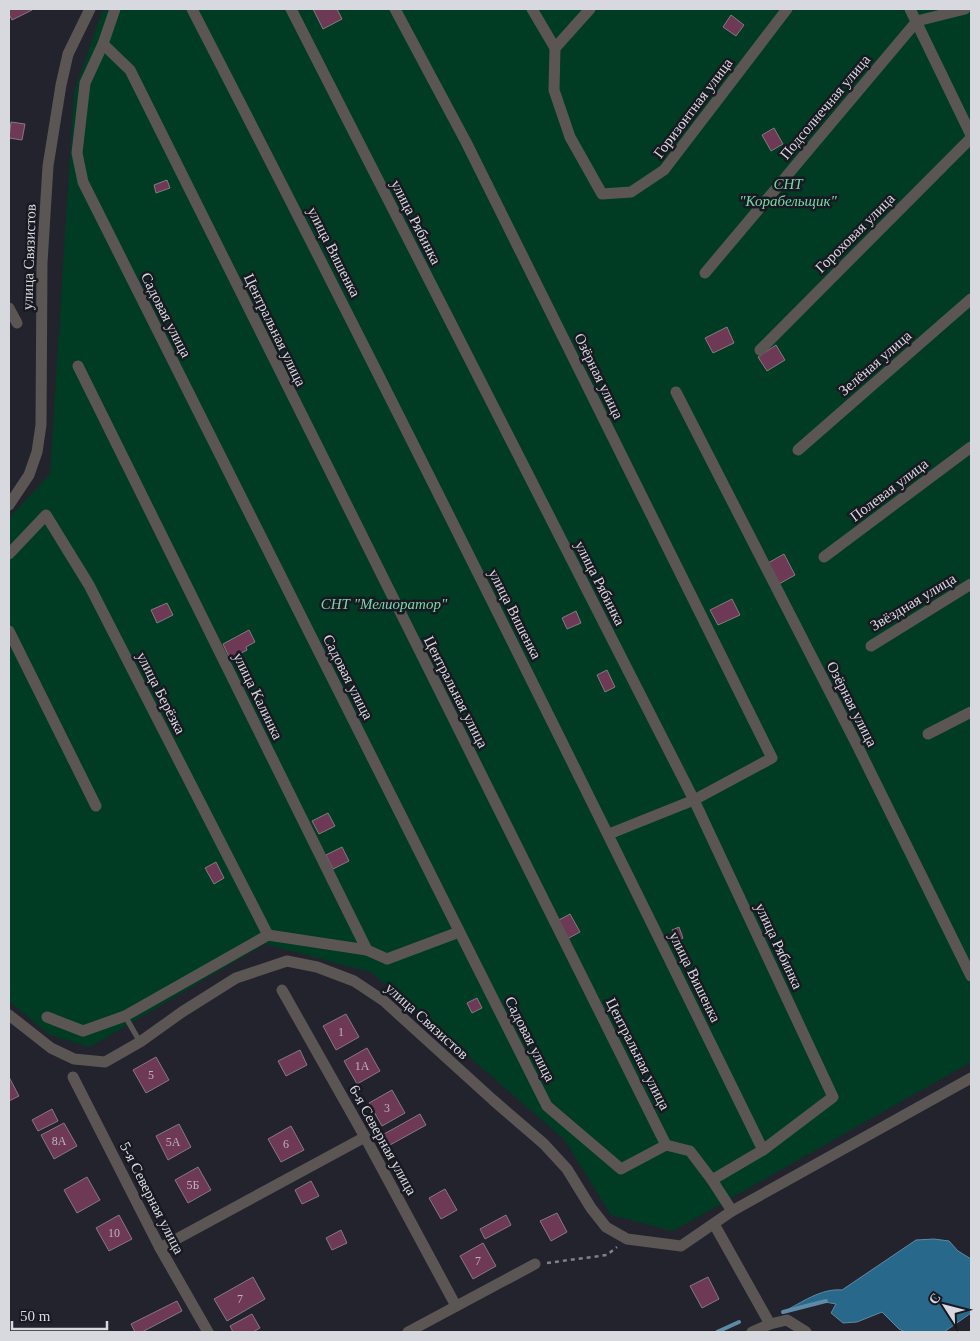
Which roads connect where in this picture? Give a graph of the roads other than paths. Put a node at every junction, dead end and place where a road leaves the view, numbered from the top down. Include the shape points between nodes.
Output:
1 (90, 9) edge
2 (115, 9) edge
3 (192, 9) edge
4 (291, 9) edge
5 (395, 9) edge
6 (532, 9) edge
7 (590, 9) edge
8 (787, 9) edge
9 (910, 9) edge
10 (965, 9) edge
11 (917, 21) junction
12 (103, 44) junction
13 (555, 48) junction
14 (971, 137) edge
15 (706, 273) dead end
16 (971, 299) edge
17 (9, 308) edge
18 (17, 324) dead end
19 (760, 350) dead end
20 (78, 366) dead end
21 (676, 392) dead end
22 (971, 447) edge
23 (798, 450) dead end
24 (9, 505) edge
25 (9, 554) edge
26 (824, 557) dead end
27 (971, 584) edge
28 (9, 631) edge
29 (871, 646) dead end
30 (971, 712) edge
31 (928, 734) dead end
32 (694, 800) junction
33 (96, 806) dead end
34 (609, 834) junction
35 (459, 932) junction
36 (268, 935) junction
37 (367, 950) junction
38 (971, 976) edge
39 (282, 990) dead end
40 (9, 1015) edge
41 (47, 1016) dead end
42 (125, 1016) junction
43 (140, 1042) junction
44 (73, 1077) dead end
45 (971, 1078) edge
46 (365, 1137) junction
47 (666, 1145) junction
48 (763, 1150) junction
49 (712, 1180) junction
50 (732, 1210) junction
51 (714, 1224) junction
52 (160, 1248) junction
53 (535, 1264) road end
54 (456, 1306) junction
55 (770, 1324) junction
56 (208, 1332) edge
57 (408, 1332) edge
58 (752, 1332) edge
59 (806, 1332) edge

1 - 24 street, улица Связистов via 68,54 48,166 42,263 41,425 37,452 29,475
2 - 12 street, Садовая улица
3 - 34 street, улица Вишенка
4 - 32 street, улица Рябинка
5 - 32 street, Озёрная улица via 466,142 772,758
6 - 13 street
7 - 13 street
8 - 13 street, Горизонтная улица via 664,170 631,192 602,194 570,137 554,90
9 - 11 street
10 - 11 street
11 - 14 street
11 - 15 street, Подсолнечная улица
12 - 35 street, Садовая улица via 85,83 77,154 83,182
12 - 47 street, Центральная улица via 130,70
14 - 19 street, Гороховая улица
16 - 23 street, Зелёная улица
17 - 18 street
20 - 37 street, улица Калинка
21 - 38 street, Озёрная улица
22 - 26 street, Полевая улица
25 - 36 street, улица Берёзка via 46,515 89,585
27 - 29 street, Звёздная улица
28 - 33 street
30 - 31 street
32 - 34 street
32 - 48 street, улица Рябинка via 833,1097
34 - 48 street, улица Вишенка
35 - 37 street via 387,959
35 - 47 street, Садовая улица via 547,1106 620,1169
36 - 37 street
36 - 42 street
39 - 46 street, 6-я Северная улица
40 - 43 street, улица Связистов via 51,1048 74,1059 105,1062
41 - 42 street via 83,1031
42 - 43 lane
43 - 51 street, улица Связистов via 236,978 287,961 316,967 354,981 384,1001 544,1144 567,1169 606,1227 627,1239 681,1246
44 - 52 street, 5-я Северная улица
45 - 50 street
46 - 52 street
46 - 54 street, 6-я Северная улица
47 - 49 street via 690,1151
48 - 49 street
49 - 50 street
50 - 51 street
51 - 55 street
52 - 56 street, 5-я Северная улица
53 - 54 street
54 - 57 street
55 - 58 street
55 - 59 street via 787,1320

